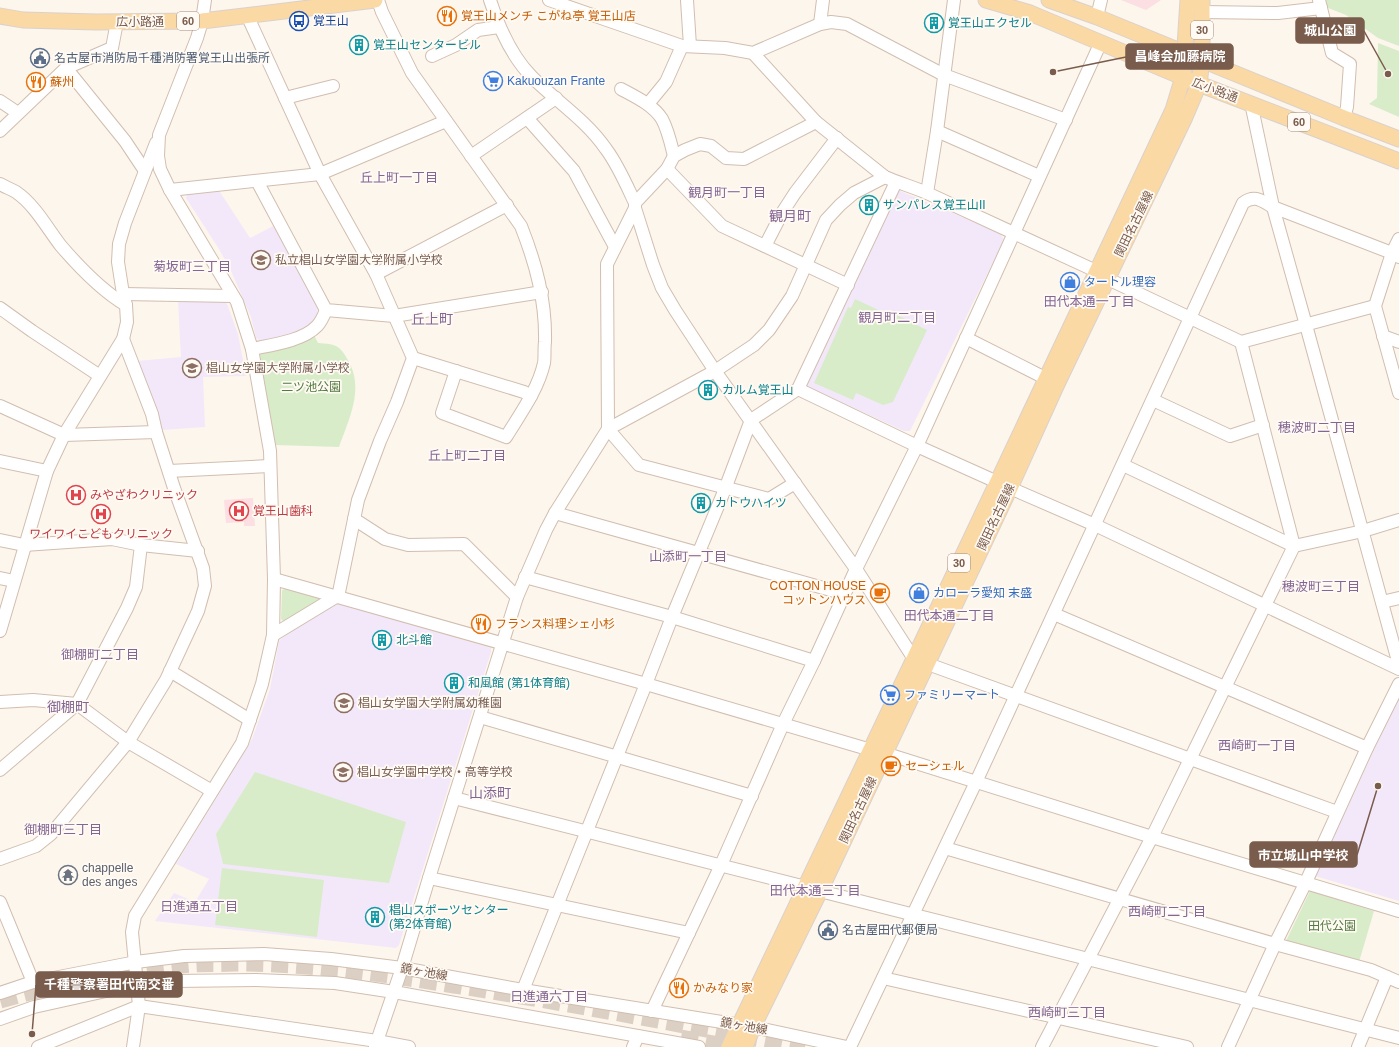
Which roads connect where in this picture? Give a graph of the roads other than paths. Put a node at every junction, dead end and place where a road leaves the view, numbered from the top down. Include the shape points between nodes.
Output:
1 (205, 0) edge
2 (377, 0) edge
3 (490, 0) edge
4 (549, 0) edge
5 (687, 0) edge
6 (823, 0) edge
7 (954, 0) edge
8 (986, 0) edge
9 (1049, 0) edge
10 (1101, 0) edge
11 (1188, 0) edge
12 (1320, 4) edge
13 (1202, 6) edge
14 (247, 14) junction
15 (0, 16) edge
16 (1097, 17) junction
17 (202, 21) junction
18 (117, 22) junction
19 (820, 24) junction
20 (499, 27) junction
21 (1101, 42) junction
22 (686, 46) junction
23 (1185, 52) junction
24 (753, 53) junction
25 (432, 56) dead end
26 (1202, 60) junction
27 (66, 68) junction
28 (944, 75) junction
29 (1183, 77) junction
30 (1199, 84) junction
31 (333, 86) dead end
32 (621, 89) dead end
33 (285, 98) junction
34 (556, 98) junction
35 (0, 101) edge
36 (1251, 103) junction
37 (648, 104) junction
38 (18, 113) junction
39 (527, 118) junction
40 (1344, 118) junction
41 (1066, 120) junction
42 (446, 121) junction
43 (816, 122) junction
44 (0, 131) edge
45 (937, 131) junction
46 (159, 135) junction
47 (836, 138) junction
48 (1399, 139) edge
49 (471, 156) junction
50 (674, 156) junction
51 (1399, 161) edge
52 (667, 169) junction
53 (145, 171) junction
54 (320, 174) junction
55 (1039, 176) junction
56 (890, 179) junction
57 (257, 181) junction
58 (0, 184) edge
59 (170, 190) junction
60 (927, 193) junction
61 (507, 205) junction
62 (635, 205) junction
63 (1273, 207) junction
64 (1014, 233) junction
65 (1399, 239) edge
66 (765, 246) junction
67 (616, 247) junction
68 (1396, 255) edge
69 (806, 265) junction
70 (376, 274) junction
71 (1102, 275) junction
72 (848, 284) junction
73 (542, 292) junction
74 (233, 296) junction
75 (125, 300) junction
76 (1375, 306) junction
77 (0, 308) edge
78 (326, 310) junction
79 (394, 316) junction
80 (1190, 319) junction
81 (1306, 325) junction
82 (1383, 336) junction
83 (966, 338) junction
84 (123, 339) junction
85 (1242, 342) junction
86 (1399, 342) edge
87 (252, 349) junction
88 (413, 358) junction
89 (456, 371) junction
90 (715, 371) junction
91 (100, 376) junction
92 (1045, 378) junction
93 (798, 389) junction
94 (1399, 393) edge
95 (531, 396) junction
96 (1153, 400) junction
97 (0, 406) edge
98 (751, 420) junction
99 (1263, 425) junction
100 (608, 429) junction
101 (156, 432) junction
102 (64, 435) junction
103 (917, 446) junction
104 (0, 461) edge
105 (1123, 465) junction
106 (270, 466) junction
107 (47, 471) junction
108 (169, 471) junction
109 (795, 483) junction
110 (1003, 485) junction
111 (725, 489) junction
112 (555, 513) junction
113 (354, 519) junction
114 (1399, 520) edge
115 (1095, 525) junction
116 (1363, 531) junction
117 (0, 540) edge
118 (24, 545) junction
119 (141, 545) junction
120 (1294, 546) junction
121 (198, 551) junction
122 (699, 553) junction
123 (856, 569) junction
124 (525, 577) junction
125 (0, 578) edge
126 (274, 579) junction
127 (14, 581) junction
128 (845, 594) junction
129 (338, 597) junction
130 (517, 597) junction
131 (1399, 598) edge
132 (1382, 602) junction
133 (1265, 606) junction
134 (1054, 614) junction
135 (672, 618) junction
136 (0, 630) edge
137 (273, 635) junction
138 (503, 644) junction
139 (814, 661) junction
140 (920, 661) junction
141 (1399, 665) edge
142 (1399, 669) edge
143 (170, 671) junction
144 (646, 684) junction
145 (1399, 684) edge
146 (1225, 687) junction
147 (1016, 695) junction
148 (0, 702) edge
149 (76, 704) junction
150 (480, 717) junction
151 (250, 720) junction
152 (783, 724) junction
153 (128, 742) junction
154 (1367, 748) junction
155 (878, 751) junction
156 (617, 757) junction
157 (1190, 759) junction
158 (0, 770) edge
159 (976, 782) junction
160 (212, 791) junction
161 (752, 796) junction
162 (454, 798) junction
163 (1337, 812) junction
164 (586, 831) junction
165 (1152, 836) junction
166 (945, 848) junction
167 (0, 859) edge
168 (722, 865) junction
169 (429, 878) junction
170 (1306, 882) junction
171 (813, 889) junction
172 (1120, 898) junction
173 (0, 902) edge
174 (556, 905) junction
175 (1399, 911) edge
176 (913, 915) junction
177 (689, 933) junction
178 (1275, 944) junction
179 (1088, 958) junction
180 (136, 962) junction
181 (402, 968) junction
182 (1387, 977) junction
183 (883, 978) junction
184 (33, 982) junction
185 (1399, 982) edge
186 (138, 986) junction
187 (523, 990) junction
188 (394, 992) junction
189 (0, 993) edge
190 (1250, 1001) junction
191 (139, 1006) junction
192 (652, 1011) junction
193 (1058, 1017) junction
194 (0, 1019) edge
195 (746, 1026) junction
196 (1365, 1029) junction
197 (1399, 1038) edge
198 (635, 1042) edge
199 (376, 1044) edge
200 (38, 1047) edge
201 (133, 1047) edge
202 (409, 1047) edge
203 (699, 1047) edge
204 (729, 1047) edge
205 (744, 1047) edge
206 (849, 1047) edge
207 (1042, 1047) edge
208 (1187, 1047) edge
209 (1228, 1047) edge
210 (1358, 1047) edge

1 - 17 street
2 - 14 main road, 広小路通 / 60
2 - 42 street via 412,73
3 - 20 street
4 - 22 street
5 - 22 street
6 - 19 street
7 - 28 street
8 - 21 main road, 広小路通 / 60 via 1030,13
9 - 16 main road, 広小路通 / 60
10 - 16 street
11 - 23 main road, 関田名古屋線 / 30
12 - 13 street via 1278,13
12 - 40 street via 1332,53 1350,64
13 - 26 main road, 関田名古屋線 / 30
14 - 17 main road, 広小路通 / 60
14 - 33 street
15 - 18 main road, 広小路通 / 60 via 23,20
16 - 23 main road, 広小路通 / 60
17 - 18 main road, 広小路通 / 60
17 - 46 street
18 - 27 street via 112,48
19 - 24 street
19 - 28 street via 847,24
20 - 25 street via 478,30 456,45
20 - 34 street via 515,55 532,76
21 - 29 main road, 広小路通 / 60
21 - 41 street
22 - 24 street via 725,48
22 - 37 street via 666,82
23 - 26 main road, 広小路通 / 60
23 - 29 main road, 関田名古屋線 / 30
24 - 43 street
26 - 30 main road, 関田名古屋線 / 30
26 - 40 main road, 広小路通 / 60
27 - 38 street
27 - 53 street via 125,141
28 - 41 street
28 - 45 street
29 - 30 main road, 広小路通 / 60
29 - 71 main road, 関田名古屋線 / 30 via 1173,110
30 - 36 main road, 広小路通 / 60
30 - 71 main road, 関田名古屋線 / 30
31 - 33 street
32 - 37 street
33 - 54 street
34 - 39 street
34 - 62 street via 587,126 606,148 619,169
35 - 38 street
36 - 51 main road, 広小路通 / 60
36 - 63 street
37 - 50 street via 662,119
38 - 44 street
39 - 49 street
39 - 67 street via 574,172
40 - 48 main road, 広小路通 / 60
41 - 55 street
42 - 49 street
42 - 54 street
43 - 47 street
43 - 50 street via 744,159 726,158 711,146 700,144
45 - 55 street
45 - 60 street
46 - 53 street
46 - 59 street via 160,169
47 - 56 street
47 - 66 street via 795,193
49 - 61 street
50 - 52 street
52 - 62 street
52 - 66 street via 722,226
53 - 75 street via 119,244 118,262
54 - 57 street
54 - 70 street
55 - 64 street
56 - 60 street
56 - 69 street via 854,193 840,204 826,220
56 - 72 street
57 - 59 street
57 - 78 street
58 - 75 street via 16,192 30,204 62,247 114,298
59 - 74 street
60 - 64 street
61 - 70 street
61 - 73 street via 521,226
62 - 67 street
62 - 90 street via 662,288
63 - 68 street
63 - 80 street via 1250,198 1243,203
63 - 81 street
64 - 71 street
64 - 83 street
65 - 68 street
66 - 69 street
67 - 100 street via 607,264
68 - 76 street
69 - 72 street
69 - 90 street via 792,296 769,330 754,345
70 - 79 street
71 - 80 street
71 - 92 main road, 関田名古屋線 / 30
71 - 110 main road, 関田名古屋線 / 30 via 1057,384
72 - 93 street
73 - 79 street
73 - 95 street via 545,327 544,363
74 - 75 street
74 - 87 street
75 - 84 street via 127,322
76 - 81 street
76 - 82 street
77 - 91 street
78 - 79 street
78 - 87 street via 318,325 305,335
79 - 88 street
80 - 85 street
80 - 96 street
81 - 85 street
81 - 116 street
82 - 86 street
82 - 94 street
83 - 92 street
83 - 103 street
84 - 91 street
84 - 101 street via 150,407
85 - 99 street
87 - 106 street via 270,451
88 - 89 street
88 - 113 street via 358,500
89 - 95 street
89 - 95 street via 442,413 506,436
90 - 98 street
90 - 100 street
91 - 102 street
92 - 110 main road, 関田名古屋線 / 30
93 - 98 street
93 - 103 street
96 - 99 street via 1230,436
96 - 105 street
97 - 102 street
98 - 109 street
98 - 111 street
99 - 120 street
100 - 111 street via 639,465
100 - 112 street
101 - 102 street
101 - 108 street
102 - 107 street
103 - 110 street
103 - 123 street
104 - 107 street
105 - 115 street
105 - 120 street
106 - 108 street
106 - 126 street
107 - 118 street
108 - 121 street
109 - 111 street via 769,500
109 - 123 street
110 - 115 street
110 - 140 main road, 関田名古屋線 / 30
111 - 122 street
112 - 122 street
112 - 124 street
113 - 129 street
113 - 130 street via 385,539 408,545 464,544
114 - 116 street
115 - 133 street
115 - 134 street
116 - 120 street
116 - 132 street
117 - 118 street
118 - 119 street via 112,539
118 - 127 street
119 - 121 street
119 - 149 street via 136,587
120 - 133 street
121 - 143 street via 205,586 198,611
122 - 128 street
122 - 135 street
123 - 128 street
123 - 140 street
124 - 130 street
124 - 135 street
125 - 127 street
126 - 129 street
126 - 137 street
127 - 136 street
128 - 139 street
129 - 137 street
129 - 138 street
130 - 138 street
131 - 132 street
132 - 141 street
133 - 142 street
133 - 146 street
134 - 146 street
134 - 147 street
135 - 139 street
135 - 144 street
137 - 151 street via 262,684
138 - 144 street
138 - 150 street
139 - 152 street
140 - 147 street
140 - 155 main road, 関田名古屋線 / 30
143 - 151 street
143 - 153 street
144 - 152 street
144 - 156 street
145 - 154 street
146 - 154 street
146 - 157 street
147 - 157 street
147 - 159 street
148 - 149 street via 33,700
149 - 153 street
149 - 158 street
150 - 156 street
150 - 162 street
151 - 160 street via 242,743
152 - 155 street
152 - 161 street
153 - 160 street
153 - 167 street via 51,834 36,846
154 - 163 street
155 - 159 street
155 - 171 main road, 関田名古屋線 / 30
156 - 161 street
156 - 164 street
157 - 163 street
157 - 165 street
159 - 165 street
159 - 166 street
160 - 180 street via 135,916 132,932
161 - 168 street
162 - 164 street
162 - 169 street
163 - 170 street
164 - 168 street
164 - 174 street
165 - 170 street
165 - 172 street
166 - 172 street
166 - 176 street
168 - 171 street
168 - 177 street
169 - 174 street
169 - 181 street
170 - 175 street
170 - 178 street
171 - 176 street
171 - 195 main road, 関田名古屋線 / 30
172 - 178 street
172 - 179 street
173 - 184 street
174 - 177 street
174 - 187 street
176 - 179 street
176 - 183 street
177 - 192 street
178 - 182 street via 1371,970
178 - 190 street
179 - 190 street
179 - 193 street
180 - 181 street, 鏡ヶ池線 via 184,956 264,954
180 - 184 street, 鏡ヶ池線
180 - 186 street
181 - 187 street, 鏡ヶ池線
181 - 188 street
182 - 185 street
182 - 196 street
183 - 193 street
183 - 206 street
184 - 189 street, 鏡ヶ池線
186 - 188 street, 鏡ヶ池線 via 175,981 256,980 335,983
186 - 191 street
186 - 194 street, 鏡ヶ池線 via 34,1007
187 - 192 street, 鏡ヶ池線
188 - 198 street, 鏡ヶ池線
188 - 199 street
190 - 196 street
190 - 209 street
191 - 199 street
191 - 200 street
191 - 201 street
192 - 195 street, 鏡ヶ池線
193 - 207 street
193 - 208 street
195 - 204 main road, 関田名古屋線 / 30
195 - 205 main road, 関田名古屋線 / 30
195 - 206 street, 鏡ヶ池線
196 - 197 street
196 - 210 street
198 - 203 street, 鏡ヶ池線
199 - 202 street

